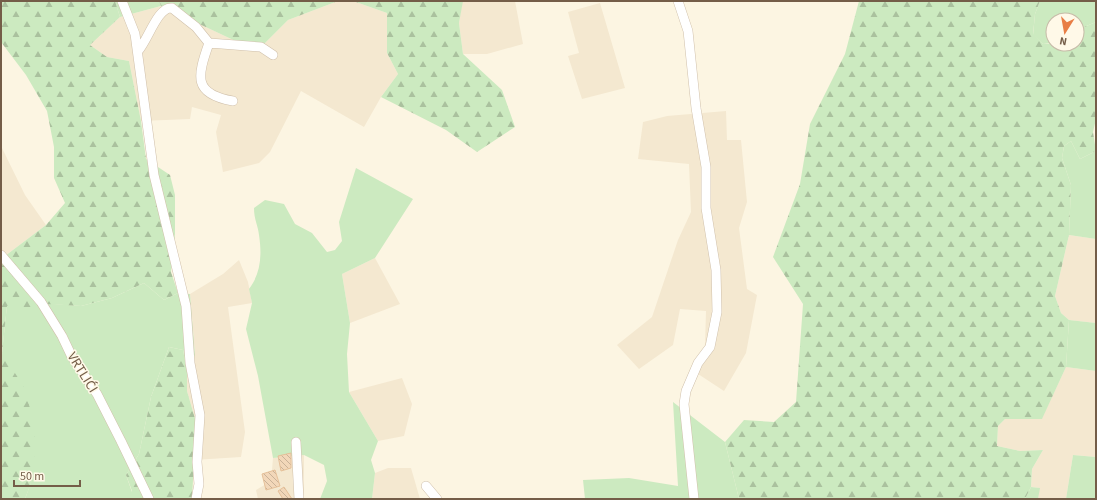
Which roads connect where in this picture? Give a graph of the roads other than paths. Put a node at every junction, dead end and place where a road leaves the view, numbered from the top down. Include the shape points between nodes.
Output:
1 (122, 1) edge
2 (678, 1) edge
3 (209, 43) junction
4 (138, 51) junction
5 (273, 55) dead end
6 (233, 101) dead end
7 (1, 255) edge
8 (296, 442) dead end
9 (426, 486) dead end
10 (148, 499) edge
11 (196, 499) edge
12 (299, 499) edge
13 (437, 499) edge
14 (694, 499) edge

1 - 4 street via 135,34
2 - 14 street via 688,31 696,108 706,167 706,208 716,270 718,312 710,347 698,363 684,404
3 - 4 street via 196,27 172,8 167,8 160,13 144,45
3 - 5 street via 261,47
3 - 6 street via 202,71 202,85 205,92 212,96
4 - 11 street via 154,175 186,306 190,363 200,415 197,462 199,484
7 - 10 street, VRTLIĆI via 40,302 62,336 121,441
8 - 12 street
9 - 13 street

